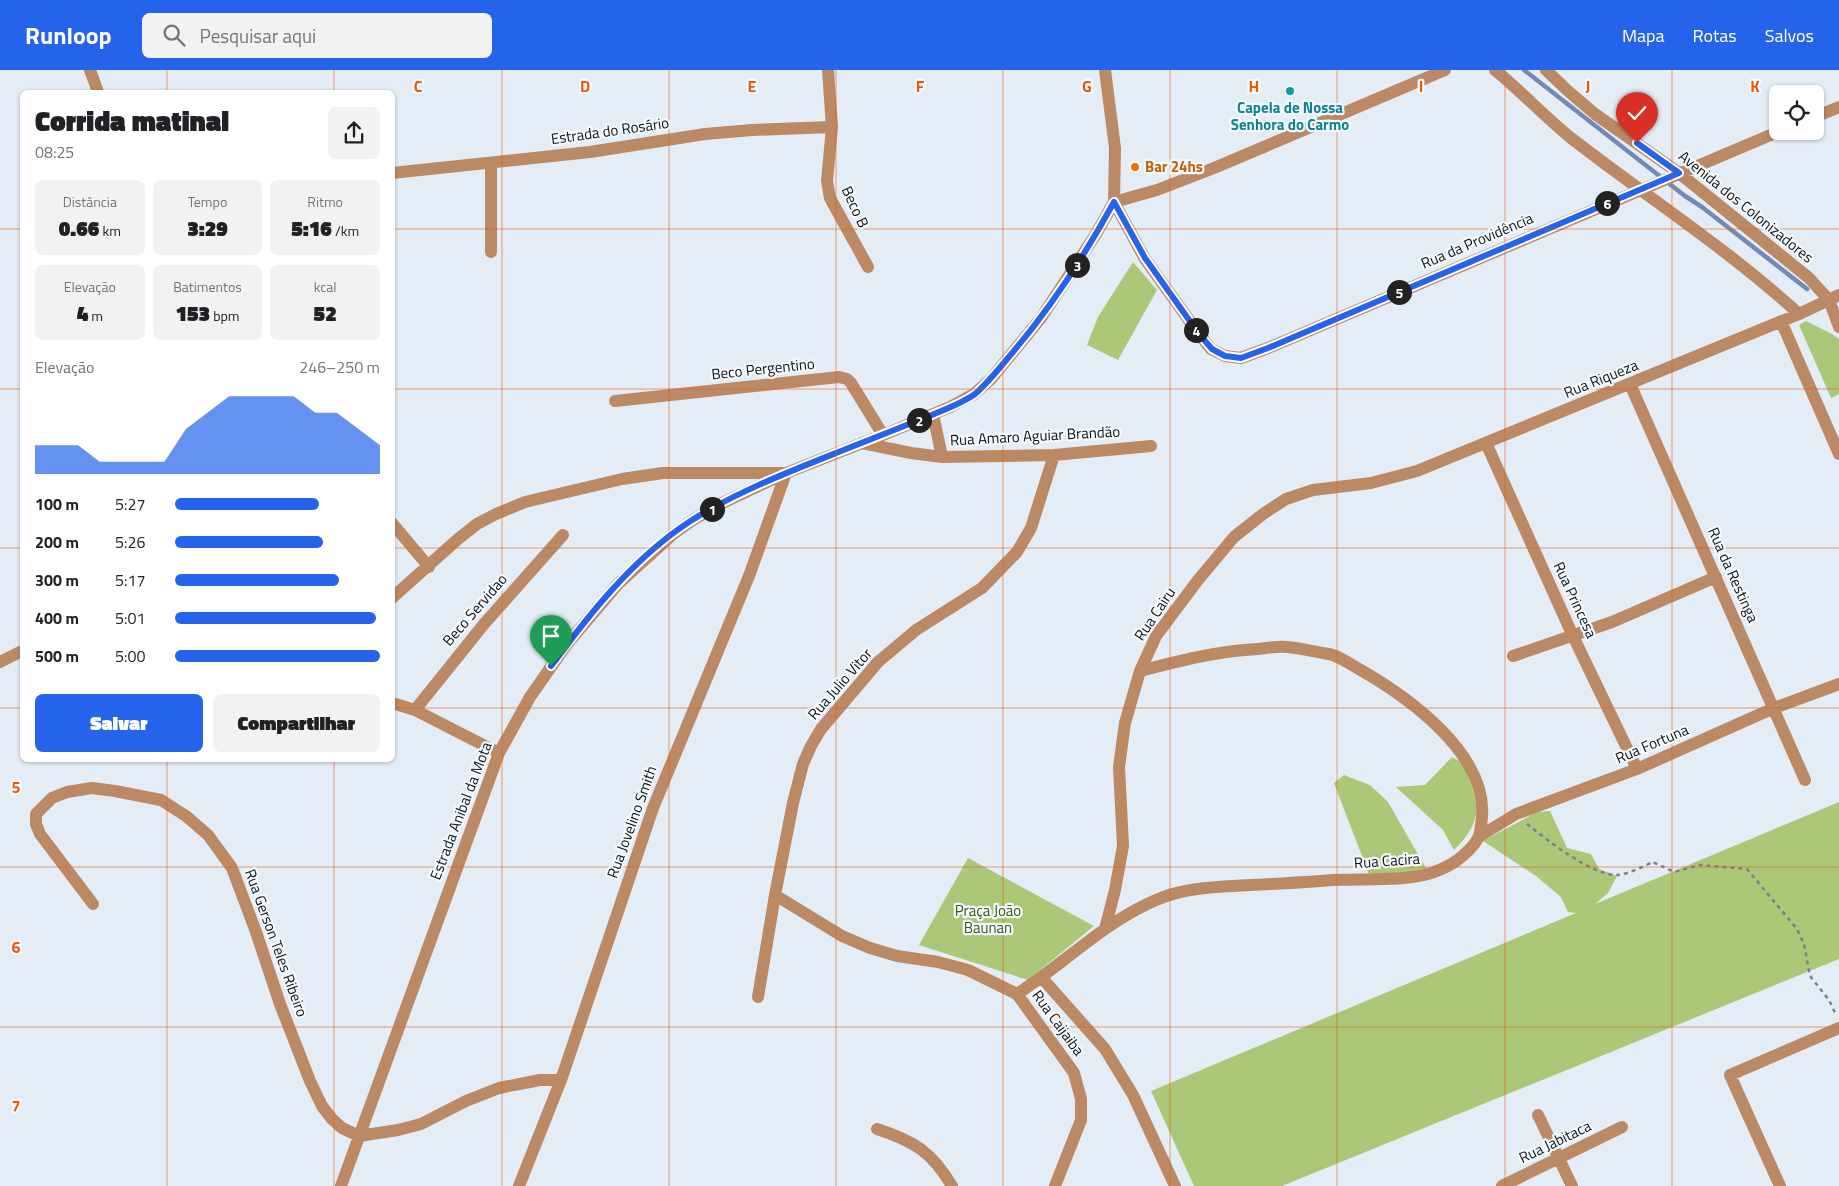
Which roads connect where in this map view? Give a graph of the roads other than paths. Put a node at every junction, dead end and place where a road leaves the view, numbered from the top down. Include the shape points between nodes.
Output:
1 (90, 70) edge
2 (828, 70) edge
3 (1105, 70) edge
4 (1445, 70) edge
5 (1495, 70) edge
6 (1546, 70) edge
7 (97, 90) edge
8 (1839, 107) edge
9 (1824, 113) edge
10 (832, 127) junction
11 (1769, 136) edge
12 (491, 163) junction
13 (395, 173) edge
14 (1674, 175) junction
15 (1644, 187) junction
16 (1114, 202) junction
17 (491, 252) dead end
18 (868, 267) dead end
19 (1834, 297) edge
20 (1799, 314) junction
21 (1781, 321) junction
22 (1839, 327) edge
23 (1630, 384) junction
24 (615, 401) dead end
25 (933, 414) junction
26 (883, 435) junction
27 (862, 443) junction
28 (1486, 443) junction
29 (1150, 446) dead end
30 (1054, 454) junction
31 (1839, 454) edge
32 (942, 457) junction
33 (786, 473) junction
34 (1371, 483) joint
35 (395, 527) edge
36 (563, 535) dead end
37 (428, 567) junction
38 (1716, 577) junction
39 (395, 595) edge
40 (1573, 636) junction
41 (20, 652) edge
42 (1513, 656) dead end
43 (0, 662) edge
44 (1140, 671) junction
45 (1839, 684) edge
46 (395, 704) edge
47 (1774, 708) junction
48 (415, 710) junction
49 (499, 753) junction
50 (1637, 769) junction
51 (1805, 780) dead end
52 (1480, 836) junction
53 (775, 895) junction
54 (93, 904) dead end
55 (1105, 929) junction
56 (1042, 978) junction
57 (1017, 994) junction
58 (758, 998) dead end
59 (1839, 1028) edge
60 (561, 1080) junction
61 (1538, 1115) dead end
62 (1622, 1127) dead end
63 (877, 1129) dead end
64 (359, 1136) junction
65 (1559, 1158) junction
66 (341, 1186) edge
67 (519, 1186) edge
68 (952, 1186) edge
69 (1055, 1186) edge
70 (1175, 1186) edge
71 (1502, 1186) edge
72 (1572, 1186) edge
73 (1780, 1186) edge

1 - 7 street
2 - 10 street, Beco B
3 - 16 street, Estrada Anibal da Mota via 1115,148
4 - 16 street via 1214,168
5 - 15 street via 1570,136
6 - 14 street, Avenida dos Colonizadores via 1595,114
8 - 9 street
10 - 12 street, Estrada do Rosário via 705,134
10 - 18 street, Beco B via 827,181 830,198
11 - 14 street, Rua da Providência
12 - 13 street, Estrada do Rosário
12 - 17 street
14 - 15 street, Rua da Providência
14 - 19 street, Avenida dos Colonizadores
15 - 16 street, Rua da Providência via 1241,358 1225,356 1212,349 1199,334 1145,258
15 - 20 street via 1770,287
16 - 25 street, Estrada Anibal da Mota via 1042,318 991,378 974,394
19 - 20 street, Rua Riqueza
19 - 22 street, Avenida dos Colonizadores
20 - 21 street, Rua Riqueza
21 - 23 street, Rua Riqueza
21 - 31 street
23 - 28 street, Rua Riqueza
23 - 38 street, Rua da Restinga
24 - 26 street, Beco Pergentino via 847,378
25 - 26 street, Estrada Anibal da Mota
25 - 32 street
26 - 27 street, Estrada Anibal da Mota
27 - 32 street, Rua Amaro Aguiar Brandão
27 - 33 street, Estrada Anibal da Mota
28 - 34 street, Rua Riqueza via 1417,471
28 - 40 street, Rua Princesa
29 - 30 street, Rua Amaro Aguiar Brandão
30 - 32 street, Rua Amaro Aguiar Brandão
30 - 53 street, Rua Julio Vitor via 1031,528 1017,552 982,588 916,630 878,662 822,729 803,764
33 - 37 street via 663,473 525,502 477,524
33 - 49 street, Estrada Anibal da Mota via 690,522 618,584 551,666
33 - 60 street, Rua Jovelino Smith via 749,576 652,808
34 - 44 street, Rua Cairu via 1313,490 1286,499 1234,537 1156,636
35 - 37 street
36 - 48 street, Beco Servidao
37 - 39 street
38 - 40 street
38 - 47 street, Rua da Restinga
40 - 42 street
40 - 50 street, Rua Princesa
41 - 43 street
44 - 52 street via 1203,655 1241,650 1286,647 1333,655 1391,688 1457,747 1481,792
44 - 55 street, Rua Cairu via 1125,723 1119,768 1123,846
45 - 47 street, Rua Fortuna
46 - 48 street
47 - 50 street, Rua Fortuna
47 - 51 street, Rua da Restinga
48 - 49 street
49 - 64 street, Estrada Anibal da Mota
50 - 52 street, Rua Fortuna via 1515,814
52 - 55 street, Rua Cacira via 1452,864 1435,873 1384,880 1335,880 1176,892 1155,900
53 - 57 street via 842,936 870,948 968,970
53 - 58 street, Rua Julio Vitor
54 - 64 street, Rua Gerson Teles Ribeiro via 40,834 36,824 36,814 52,798 92,788 161,800 208,835 232,868 280,1004 322,1106 342,1128
55 - 56 street, Rua Cacira
56 - 57 street, Rua Cacira
56 - 70 street via 1105,1049 1133,1095
57 - 69 street, Rua Caijaiba via 1074,1073 1081,1099 1081,1120
59 - 73 street via 1730,1075
60 - 64 street via 540,1080 499,1088 421,1124
60 - 67 street, Rua Jovelino Smith
61 - 65 street
62 - 65 street, Rua Jabitaca
63 - 68 street via 902,1137 923,1150 941,1166
64 - 66 street, Estrada Anibal da Mota
65 - 71 street, Rua Jabitaca
65 - 72 street

